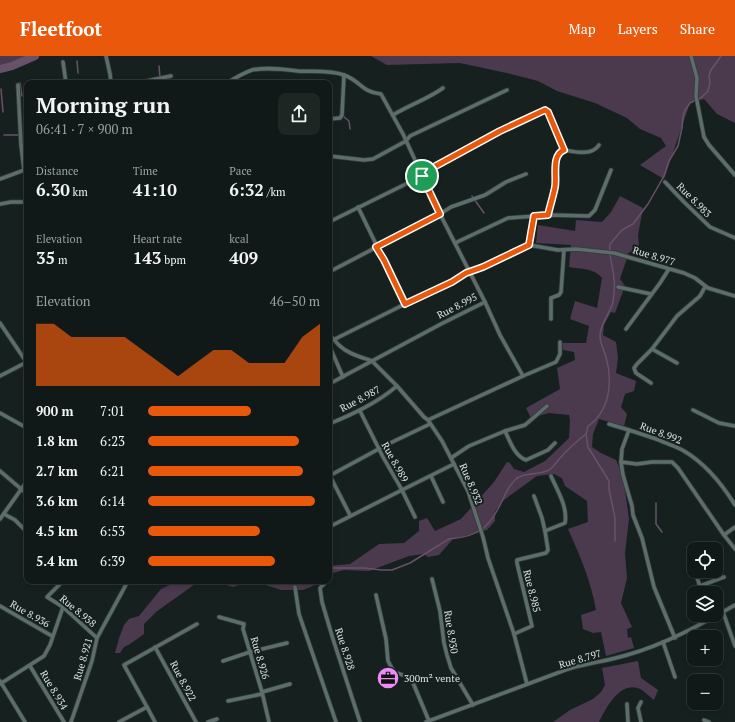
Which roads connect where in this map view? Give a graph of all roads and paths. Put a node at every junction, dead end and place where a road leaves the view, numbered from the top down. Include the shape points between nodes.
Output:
1 (106, 56) edge
2 (691, 56) edge
3 (63, 62) dead end
4 (344, 75) junction
5 (171, 76) dead end
6 (66, 80) edge
7 (111, 80) edge
8 (152, 80) edge
9 (233, 80) edge
10 (18, 85) dead end
11 (443, 88) dead end
12 (507, 90) dead end
13 (393, 115) junction
14 (332, 118) edge
15 (406, 141) junction
16 (599, 145) dead end
17 (564, 150) junction
18 (332, 156) edge
19 (24, 160) edge
20 (611, 170) dead end
21 (24, 171) edge
22 (526, 174) dead end
23 (735, 175) edge
24 (422, 176) junction
25 (0, 179) edge
26 (665, 182) dead end
27 (24, 202) edge
28 (0, 204) edge
29 (358, 208) junction
30 (440, 214) junction
31 (548, 215) junction
32 (534, 216) junction
33 (332, 221) edge
34 (735, 238) edge
35 (455, 243) junction
36 (529, 245) junction
37 (376, 247) junction
38 (564, 250) junction
39 (669, 269) junction
40 (332, 270) edge
41 (469, 272) junction
42 (618, 287) dead end
43 (706, 287) junction
44 (651, 294) junction
45 (735, 296) edge
46 (485, 302) junction
47 (405, 304) junction
48 (551, 319) dead end
49 (0, 323) edge
50 (626, 329) dead end
51 (332, 337) edge
52 (335, 339) junction
53 (560, 342) dead end
54 (652, 349) junction
55 (332, 352) edge
56 (24, 357) edge
57 (24, 361) edge
58 (372, 361) junction
59 (677, 363) dead end
60 (0, 376) edge
61 (522, 376) junction
62 (343, 377) junction
63 (332, 382) edge
64 (651, 383) dead end
65 (397, 386) junction
66 (548, 406) dead end
67 (693, 410) dead end
68 (360, 411) junction
69 (0, 414) edge
70 (428, 420) junction
71 (332, 423) edge
72 (430, 424) junction
73 (609, 424) dead end
74 (24, 426) edge
75 (735, 426) edge
76 (629, 430) junction
77 (505, 431) junction
78 (555, 443) dead end
79 (379, 449) junction
80 (451, 458) junction
81 (621, 462) junction
82 (454, 464) junction
83 (0, 471) edge
84 (332, 475) edge
85 (431, 476) junction
86 (551, 476) dead end
87 (332, 480) edge
88 (24, 485) edge
89 (21, 489) junction
90 (402, 490) junction
91 (24, 492) edge
92 (534, 496) dead end
93 (443, 502) dead end
94 (735, 505) edge
95 (4, 514) junction
96 (350, 515) junction
97 (416, 517) dead end
98 (0, 520) edge
99 (332, 525) edge
100 (735, 527) edge
101 (24, 529) edge
102 (545, 531) junction
103 (724, 535) junction
104 (735, 549) edge
105 (724, 577) dead end
106 (697, 578) edge
107 (432, 579) dead end
108 (60, 584) edge
109 (126, 584) edge
110 (325, 584) edge
111 (700, 586) joint
112 (294, 587) dead end
113 (376, 595) dead end
114 (735, 605) edge
115 (0, 606) edge
116 (62, 607) junction
117 (723, 612) joint
118 (219, 617) dead end
119 (706, 622) edge
120 (197, 624) dead end
121 (514, 634) junction
122 (52, 636) junction
123 (97, 638) junction
124 (675, 638) junction
125 (663, 642) junction
126 (287, 643) dead end
127 (735, 646) edge
128 (155, 647) junction
129 (250, 652) junction
130 (223, 661) dead end
131 (30, 666) junction
132 (675, 676) dead end
133 (0, 683) edge
134 (290, 684) dead end
135 (527, 684) junction
136 (262, 693) junction
137 (228, 701) dead end
138 (641, 702) dead end
139 (627, 704) dead end
140 (473, 705) junction
141 (147, 707) junction
142 (217, 719) dead end
143 (704, 720) dead end
144 (25, 722) edge
145 (64, 722) edge
146 (71, 722) edge
147 (119, 722) edge
148 (155, 722) edge
149 (196, 722) edge
150 (208, 722) edge
151 (269, 722) edge
152 (336, 722) edge
153 (360, 722) edge
154 (427, 722) edge
155 (628, 722) edge
156 (641, 722) edge
157 (709, 722) edge

1 - 7 street
2 - 23 street via 697,78 696,96 706,140
3 - 6 street
4 - 9 street via 265,69 246,73
4 - 13 street, Rue 8.995 via 357,81 367,91 381,94
4 - 14 street via 342,117
5 - 8 street
10 - 19 street
11 - 13 street
12 - 15 street via 410,136
13 - 15 street, Rue 8.995
15 - 18 street via 370,160
15 - 24 street, Rue 8.995
16 - 17 street via 594,150 586,152
17 - 24 street via 545,110 500,131
17 - 31 street via 560,152 555,167 555,188
20 - 31 street via 592,215
21 - 25 street
22 - 30 street
24 - 29 street
24 - 30 street, Rue 8.995
26 - 34 street, Rue 8.983 via 710,227
27 - 28 street
29 - 33 street
29 - 37 street
30 - 35 street, Rue 8.995
30 - 37 street
31 - 32 street
32 - 35 street via 508,218
32 - 36 street
35 - 41 street, Rue 8.995
36 - 38 street, Rue 8.977
36 - 41 street
37 - 40 street
37 - 47 street
38 - 39 street, Rue 8.977 via 614,252
38 - 48 street via 560,292 551,298
39 - 43 street, Rue 8.977 via 690,276
39 - 44 street
41 - 46 street, Rue 8.995
41 - 47 street
42 - 44 street
43 - 45 street, Rue 8.977
43 - 54 street via 672,320
44 - 50 street
46 - 58 street, Rue 8.995
46 - 61 street
47 - 52 street
49 - 56 street
51 - 52 street
52 - 58 street via 346,351
53 - 61 street via 560,354 556,362
54 - 59 street
54 - 64 street via 634,368 636,373
55 - 62 street
57 - 60 street
58 - 62 street
58 - 65 street, Rue 8.932
61 - 70 street
62 - 63 street
65 - 68 street, Rue 8.987 via 386,396
65 - 70 street, Rue 8.932
66 - 77 street via 525,425
67 - 75 street via 719,423
68 - 71 street, Rue 8.987
68 - 79 street, Rue 8.989
69 - 74 street
70 - 72 street, Rue 8.932
72 - 79 street
72 - 80 street, Rue 8.932
73 - 76 street, Rue 8.992
76 - 81 street via 622,449
76 - 94 street, Rue 8.992 via 689,454 714,475
77 - 78 street via 520,458 526,460 548,450
77 - 80 street via 469,446
79 - 84 street
79 - 90 street, Rue 8.989
80 - 82 street, Rue 8.932
81 - 103 street via 672,462
81 - 124 street via 654,587
82 - 85 street, Rue 8.989
82 - 121 street, Rue 8.932 via 468,491
83 - 89 street
85 - 90 street, Rue 8.989
85 - 93 street
86 - 102 street via 564,506 565,523
87 - 96 street
88 - 89 street
89 - 91 street
89 - 95 street
90 - 96 street
90 - 97 street
92 - 102 street
95 - 98 street
95 - 101 street
96 - 99 street
100 - 103 street
102 - 121 street, Rue 8.985 via 548,550 546,553 518,560 517,563 532,626
103 - 104 street
105 - 111 street
106 - 111 street
107 - 140 street, Rue 8.930 via 440,611 446,655
108 - 116 street, Rue 8.938 via 47,597
109 - 123 street, Rue 8.921
110 - 153 street, Rue 8.928 via 320,588 322,602
112 - 152 street via 299,614
113 - 154 street via 388,661 394,672 411,678
114 - 117 street, Rue 8.797
115 - 122 street, Rue 8.936
116 - 122 street
116 - 123 street, Rue 8.938
117 - 127 street
118 - 129 street, Rue 8.926 via 244,624 243,629
119 - 124 street, Rue 8.797
120 - 128 street
121 - 135 street, Rue 8.932
122 - 131 street via 44,656
123 - 146 street, Rue 8.921 via 92,661
124 - 125 street, Rue 8.797
125 - 132 street
125 - 135 street, Rue 8.797
126 - 129 street
128 - 141 street via 124,665
128 - 149 street, Rue 8.922
129 - 130 street
129 - 136 street, Rue 8.926
131 - 133 street
131 - 145 street, Rue 8.934
133 - 144 street
134 - 136 street
135 - 140 street, Rue 8.797
136 - 137 street
136 - 151 street, Rue 8.926
138 - 156 street via 638,708
139 - 155 street
140 - 154 street, Rue 8.797
141 - 147 street
141 - 148 street
142 - 150 street
143 - 157 street

